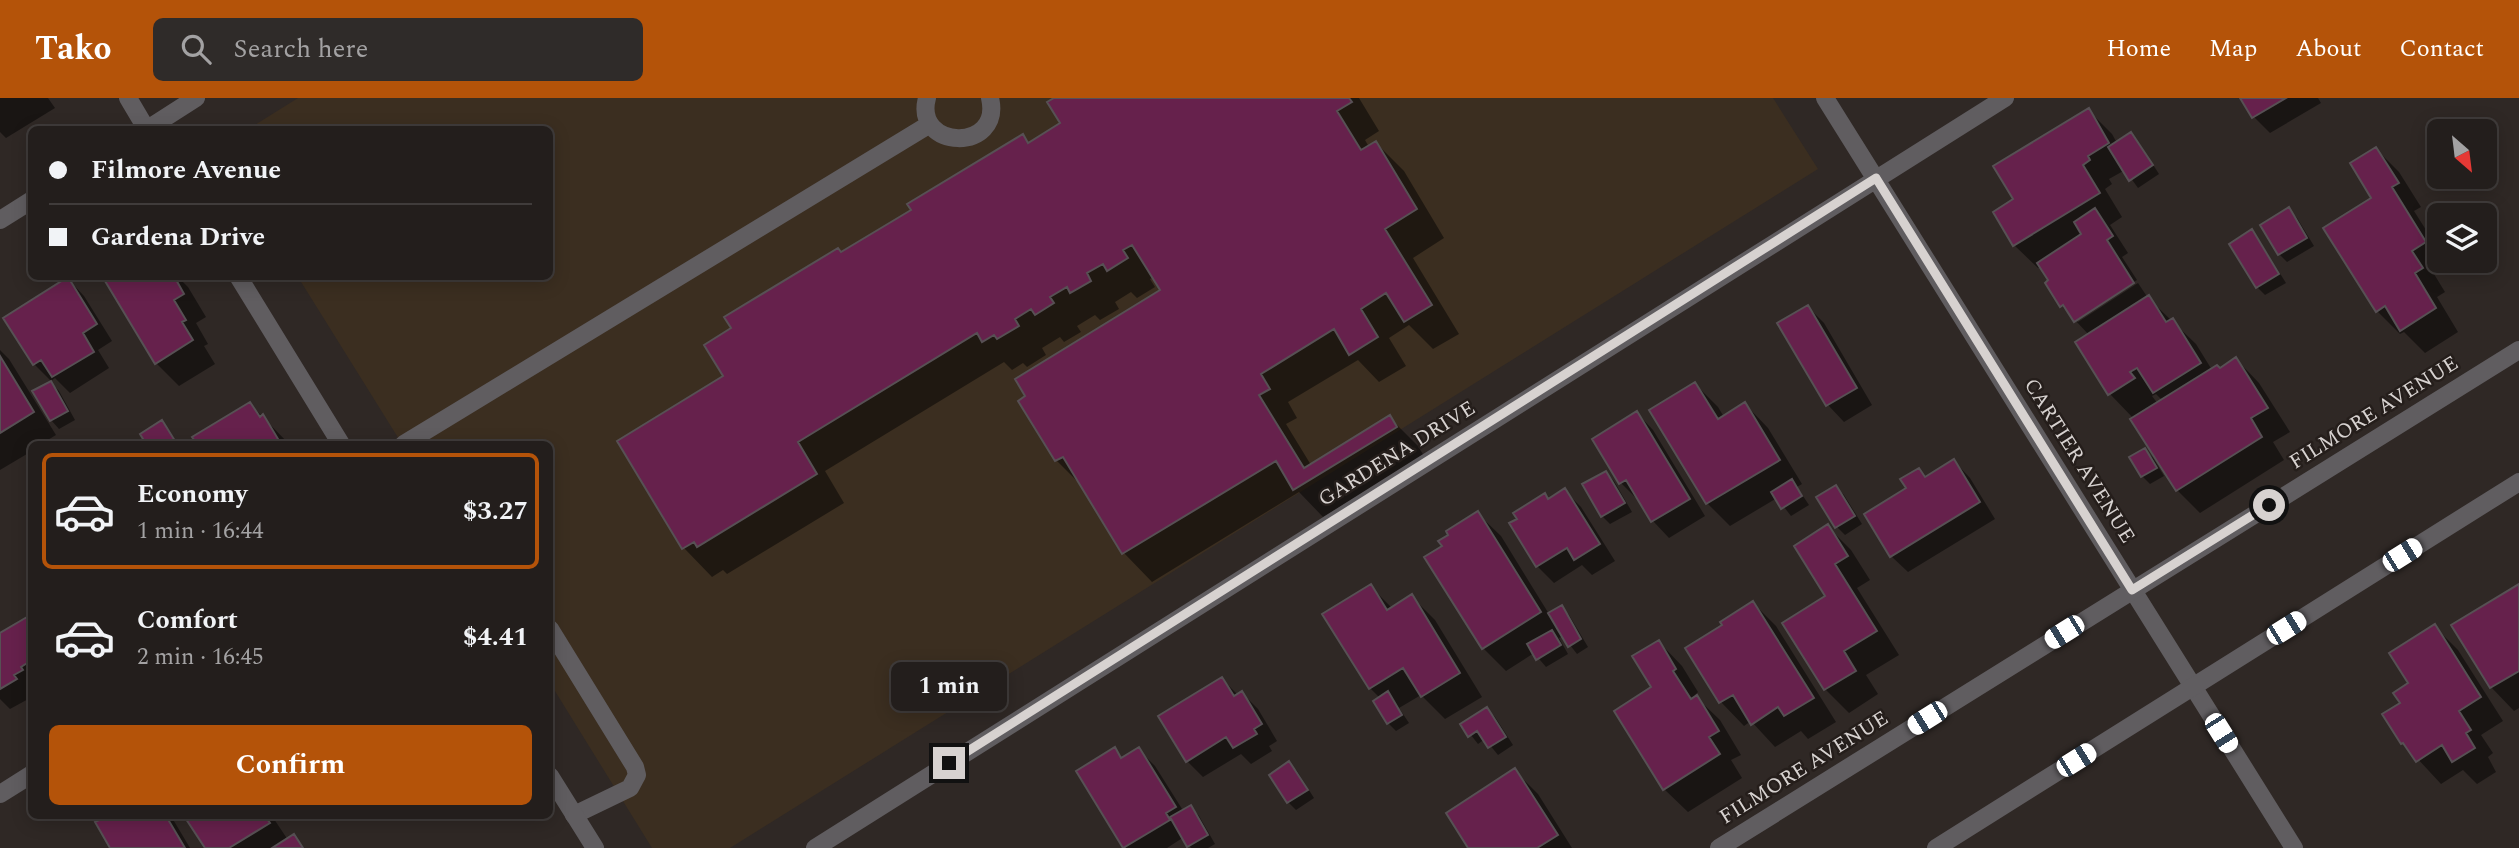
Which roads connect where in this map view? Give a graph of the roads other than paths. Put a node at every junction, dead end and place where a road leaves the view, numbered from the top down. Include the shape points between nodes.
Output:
1 (128, 98) edge
2 (196, 98) edge
3 (927, 98) edge
4 (990, 98) edge
5 (1825, 98) edge
6 (2005, 98) edge
7 (930, 124) junction
8 (145, 126) edge
9 (152, 126) edge
10 (1876, 178) junction
11 (28, 202) edge
12 (0, 219) edge
13 (240, 280) edge
14 (2519, 350) edge
15 (339, 441) edge
16 (409, 441) edge
17 (2519, 482) edge
18 (2132, 590) junction
19 (553, 634) edge
20 (2193, 687) junction
21 (28, 776) edge
22 (553, 781) edge
23 (0, 794) edge
24 (574, 815) junction
25 (596, 848) edge
26 (815, 848) edge
27 (1719, 848) edge
28 (1936, 848) edge
29 (2294, 848) edge

1 - 8 street
2 - 9 street
3 - 7 street
4 - 7 street via 991,115 978,134 957,140
5 - 10 street, CARTIER AVENUE
6 - 10 street, GARDENA DRIVE
7 - 16 street
10 - 18 street, CARTIER AVENUE
10 - 26 street, GARDENA DRIVE
11 - 12 street
13 - 15 street
14 - 18 street, FILMORE AVENUE
17 - 20 street
18 - 20 street, CARTIER AVENUE
18 - 27 street, FILMORE AVENUE
19 - 24 street via 637,775 630,788
20 - 28 street
20 - 29 street, CARTIER AVENUE
21 - 23 street
22 - 24 street
24 - 25 street

